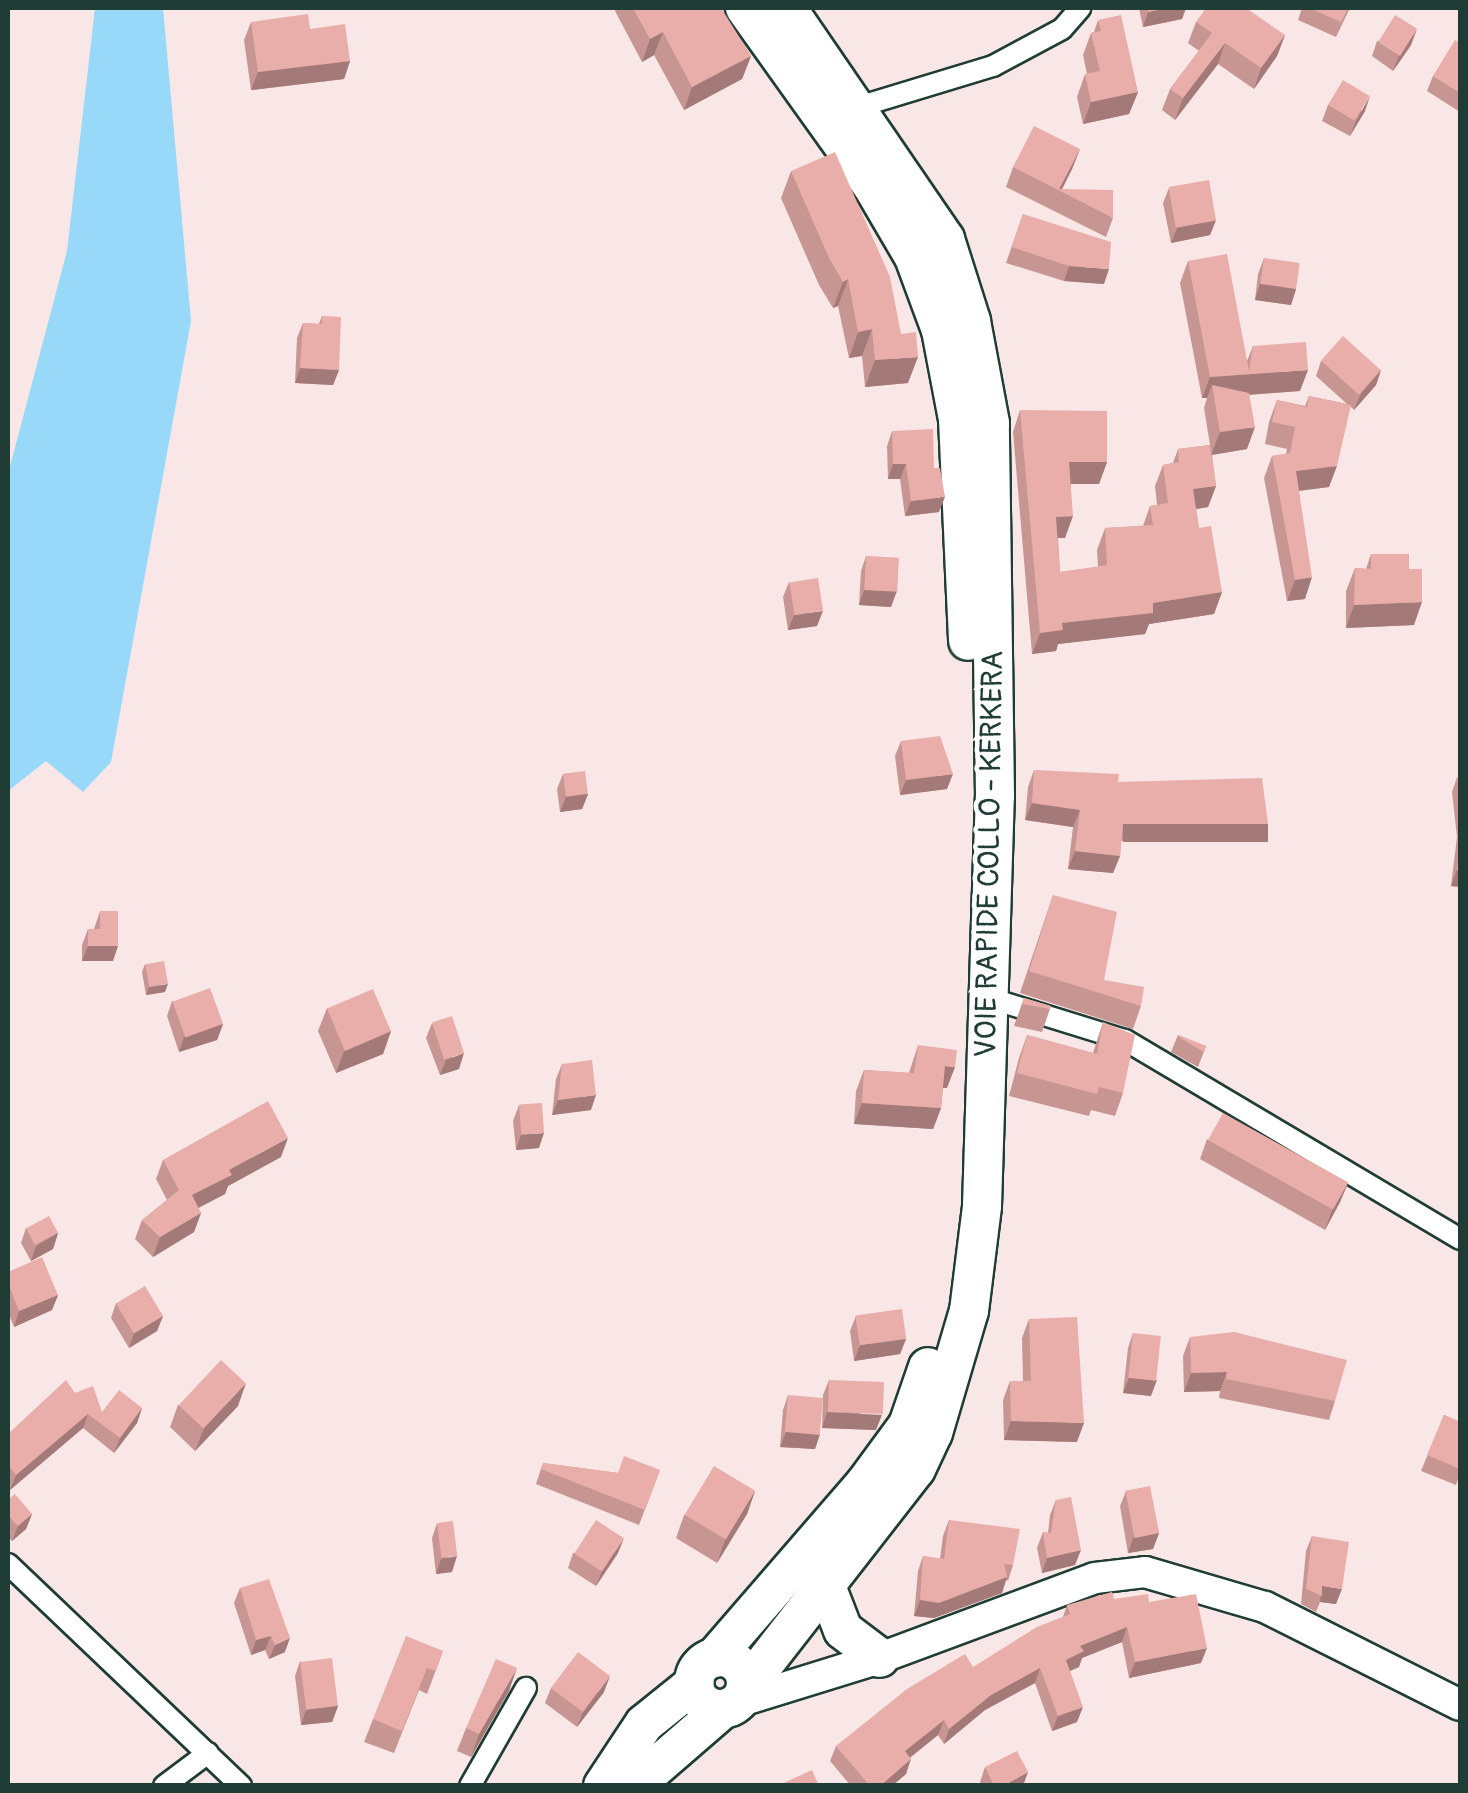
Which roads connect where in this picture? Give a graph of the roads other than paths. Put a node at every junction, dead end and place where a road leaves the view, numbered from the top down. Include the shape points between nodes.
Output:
1 (745, 8) edge
2 (788, 8) edge
3 (1080, 8) edge
4 (858, 107) junction
5 (989, 998) junction
6 (1460, 1239) edge
7 (8, 1564) edge
8 (826, 1586) junction
9 (880, 1658) junction
10 (704, 1671) junction
11 (526, 1688) dead end
12 (736, 1699) junction
13 (1460, 1705) edge
14 (208, 1753) junction
15 (164, 1786) edge
16 (241, 1786) edge
17 (470, 1786) edge
18 (603, 1786) edge
19 (634, 1786) edge

1 - 10 highway, VOIE RAPIDE COLLO - KERKERA via 873,187 914,257 940,330 958,419 975,800 962,1194 949,1306 908,1425 818,1546
2 - 4 highway, VOIE RAPIDE COLLO - KERKERA
3 - 4 street via 1062,29 993,66
4 - 5 highway, VOIE RAPIDE COLLO - KERKERA via 944,239 971,321 990,423 995,796
5 - 6 street via 1125,1040
5 - 8 highway, VOIE RAPIDE COLLO - KERKERA via 982,1206 970,1310 916,1469
7 - 14 street
8 - 9 highway via 843,1630
8 - 12 highway, VOIE RAPIDE COLLO - KERKERA
9 - 12 street
9 - 13 street via 1095,1578 1145,1572 1265,1607
10 - 12 highway via 700,1699
10 - 18 highway, VOIE RAPIDE COLLO - KERKERA via 644,1724
11 - 17 street
12 - 19 highway, VOIE RAPIDE COLLO - KERKERA
14 - 15 street
14 - 16 street

